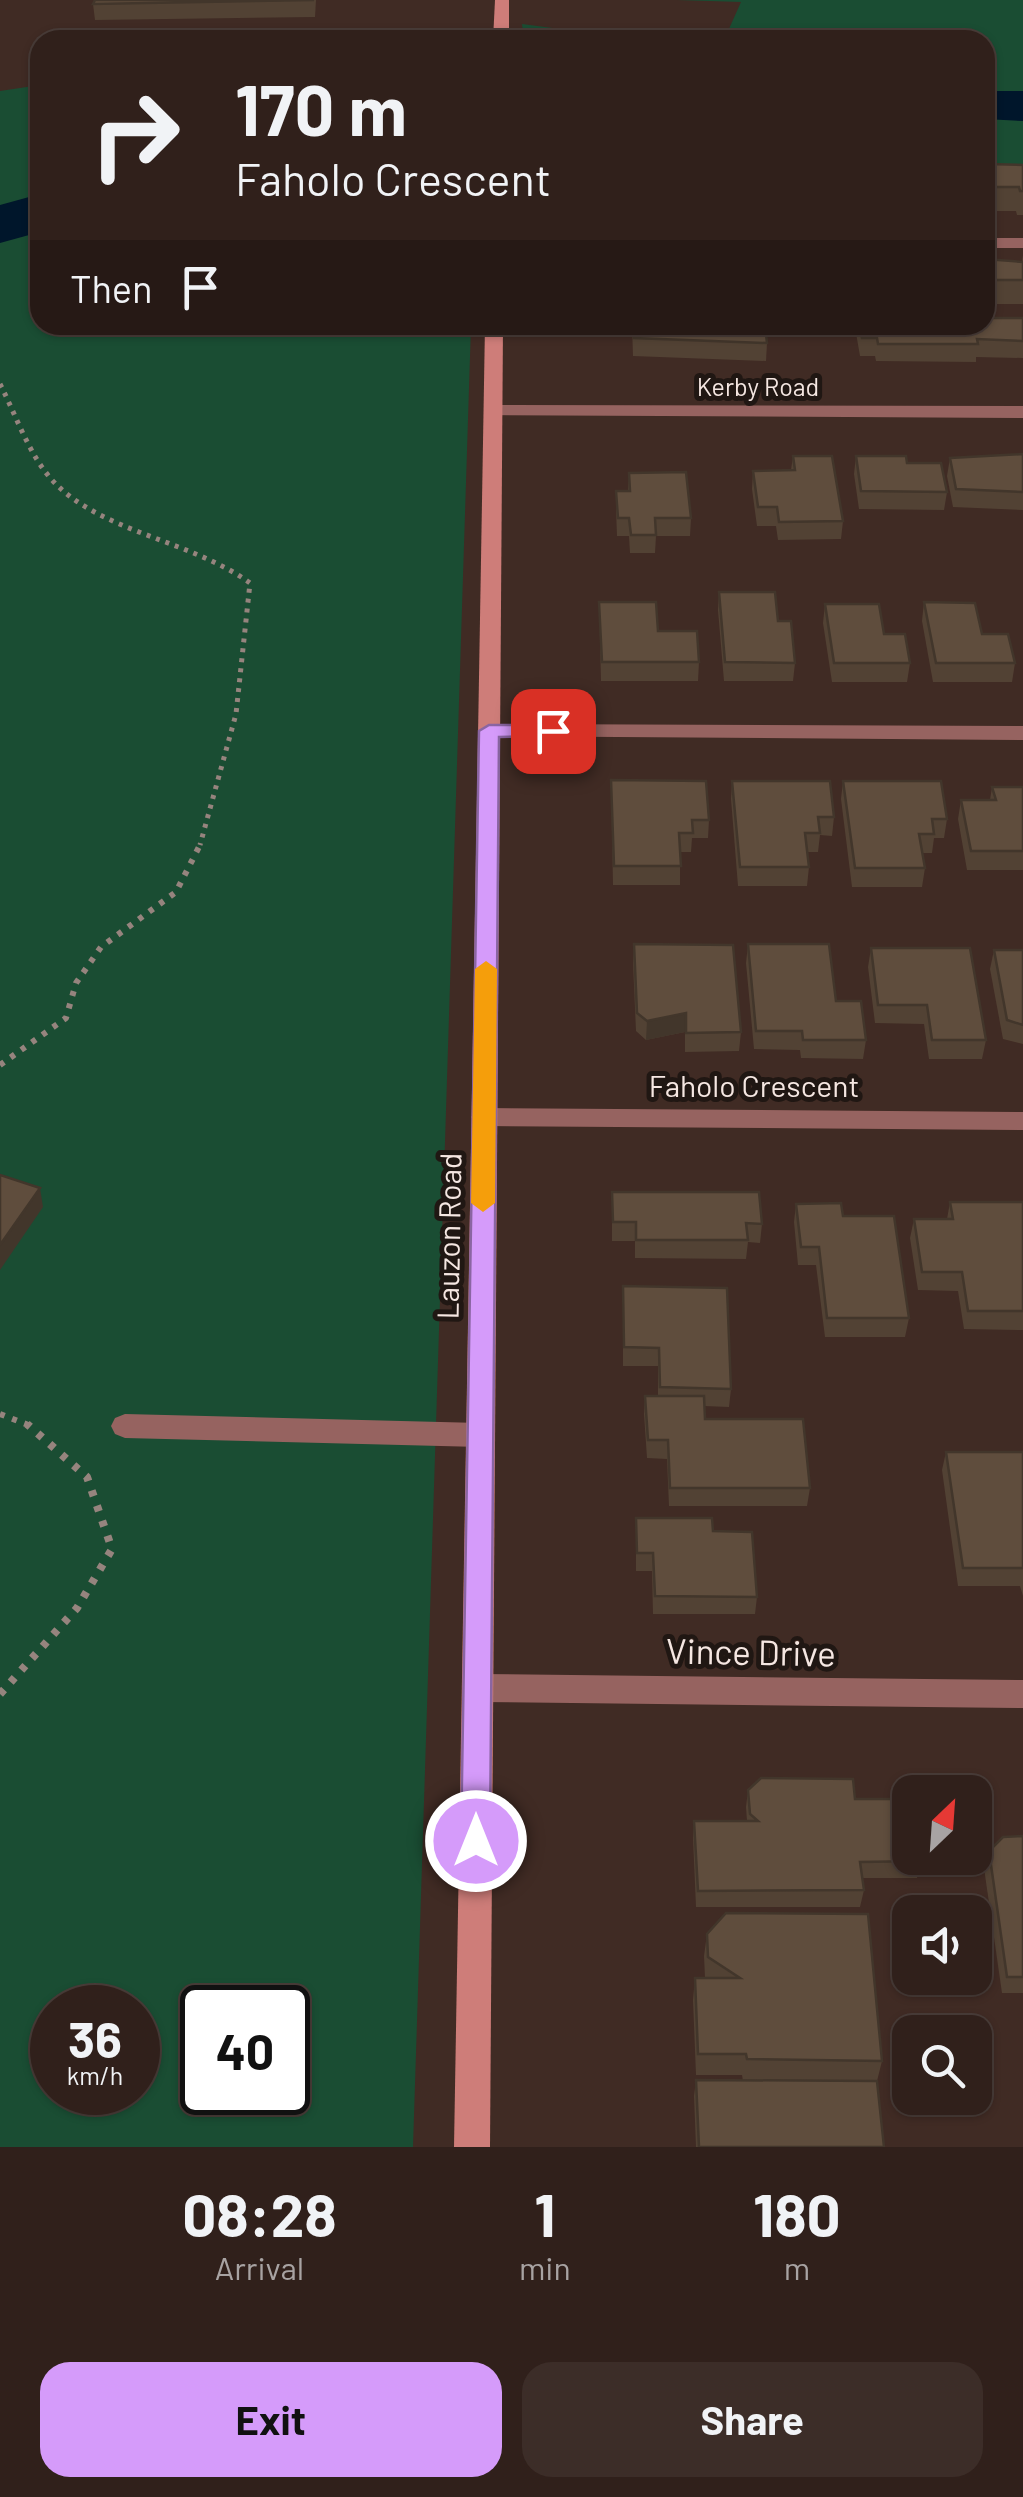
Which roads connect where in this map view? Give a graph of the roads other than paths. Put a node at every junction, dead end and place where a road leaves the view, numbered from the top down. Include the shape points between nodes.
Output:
1 (502, 0) edge
2 (500, 30) edge
3 (995, 243) edge
4 (1023, 243) edge
5 (494, 335) edge
6 (492, 411) junction
7 (1023, 412) edge
8 (489, 731) junction
9 (1023, 733) edge
10 (484, 1117) junction
11 (1023, 1121) edge
12 (125, 1426) dead end
13 (480, 1436) junction
14 (477, 1688) junction
15 (1023, 1694) edge
16 (472, 2147) edge

1 - 2 street
3 - 4 street
5 - 6 street, Lauzon Road
6 - 7 street, Kerby Road
6 - 8 street, Lauzon Road
8 - 9 street
8 - 10 street, Lauzon Road
10 - 11 street, Faholo Crescent
10 - 13 street, Lauzon Road
12 - 13 street
13 - 14 street, Lauzon Road
14 - 15 street, Vince Drive
14 - 16 street, Lauzon Road

